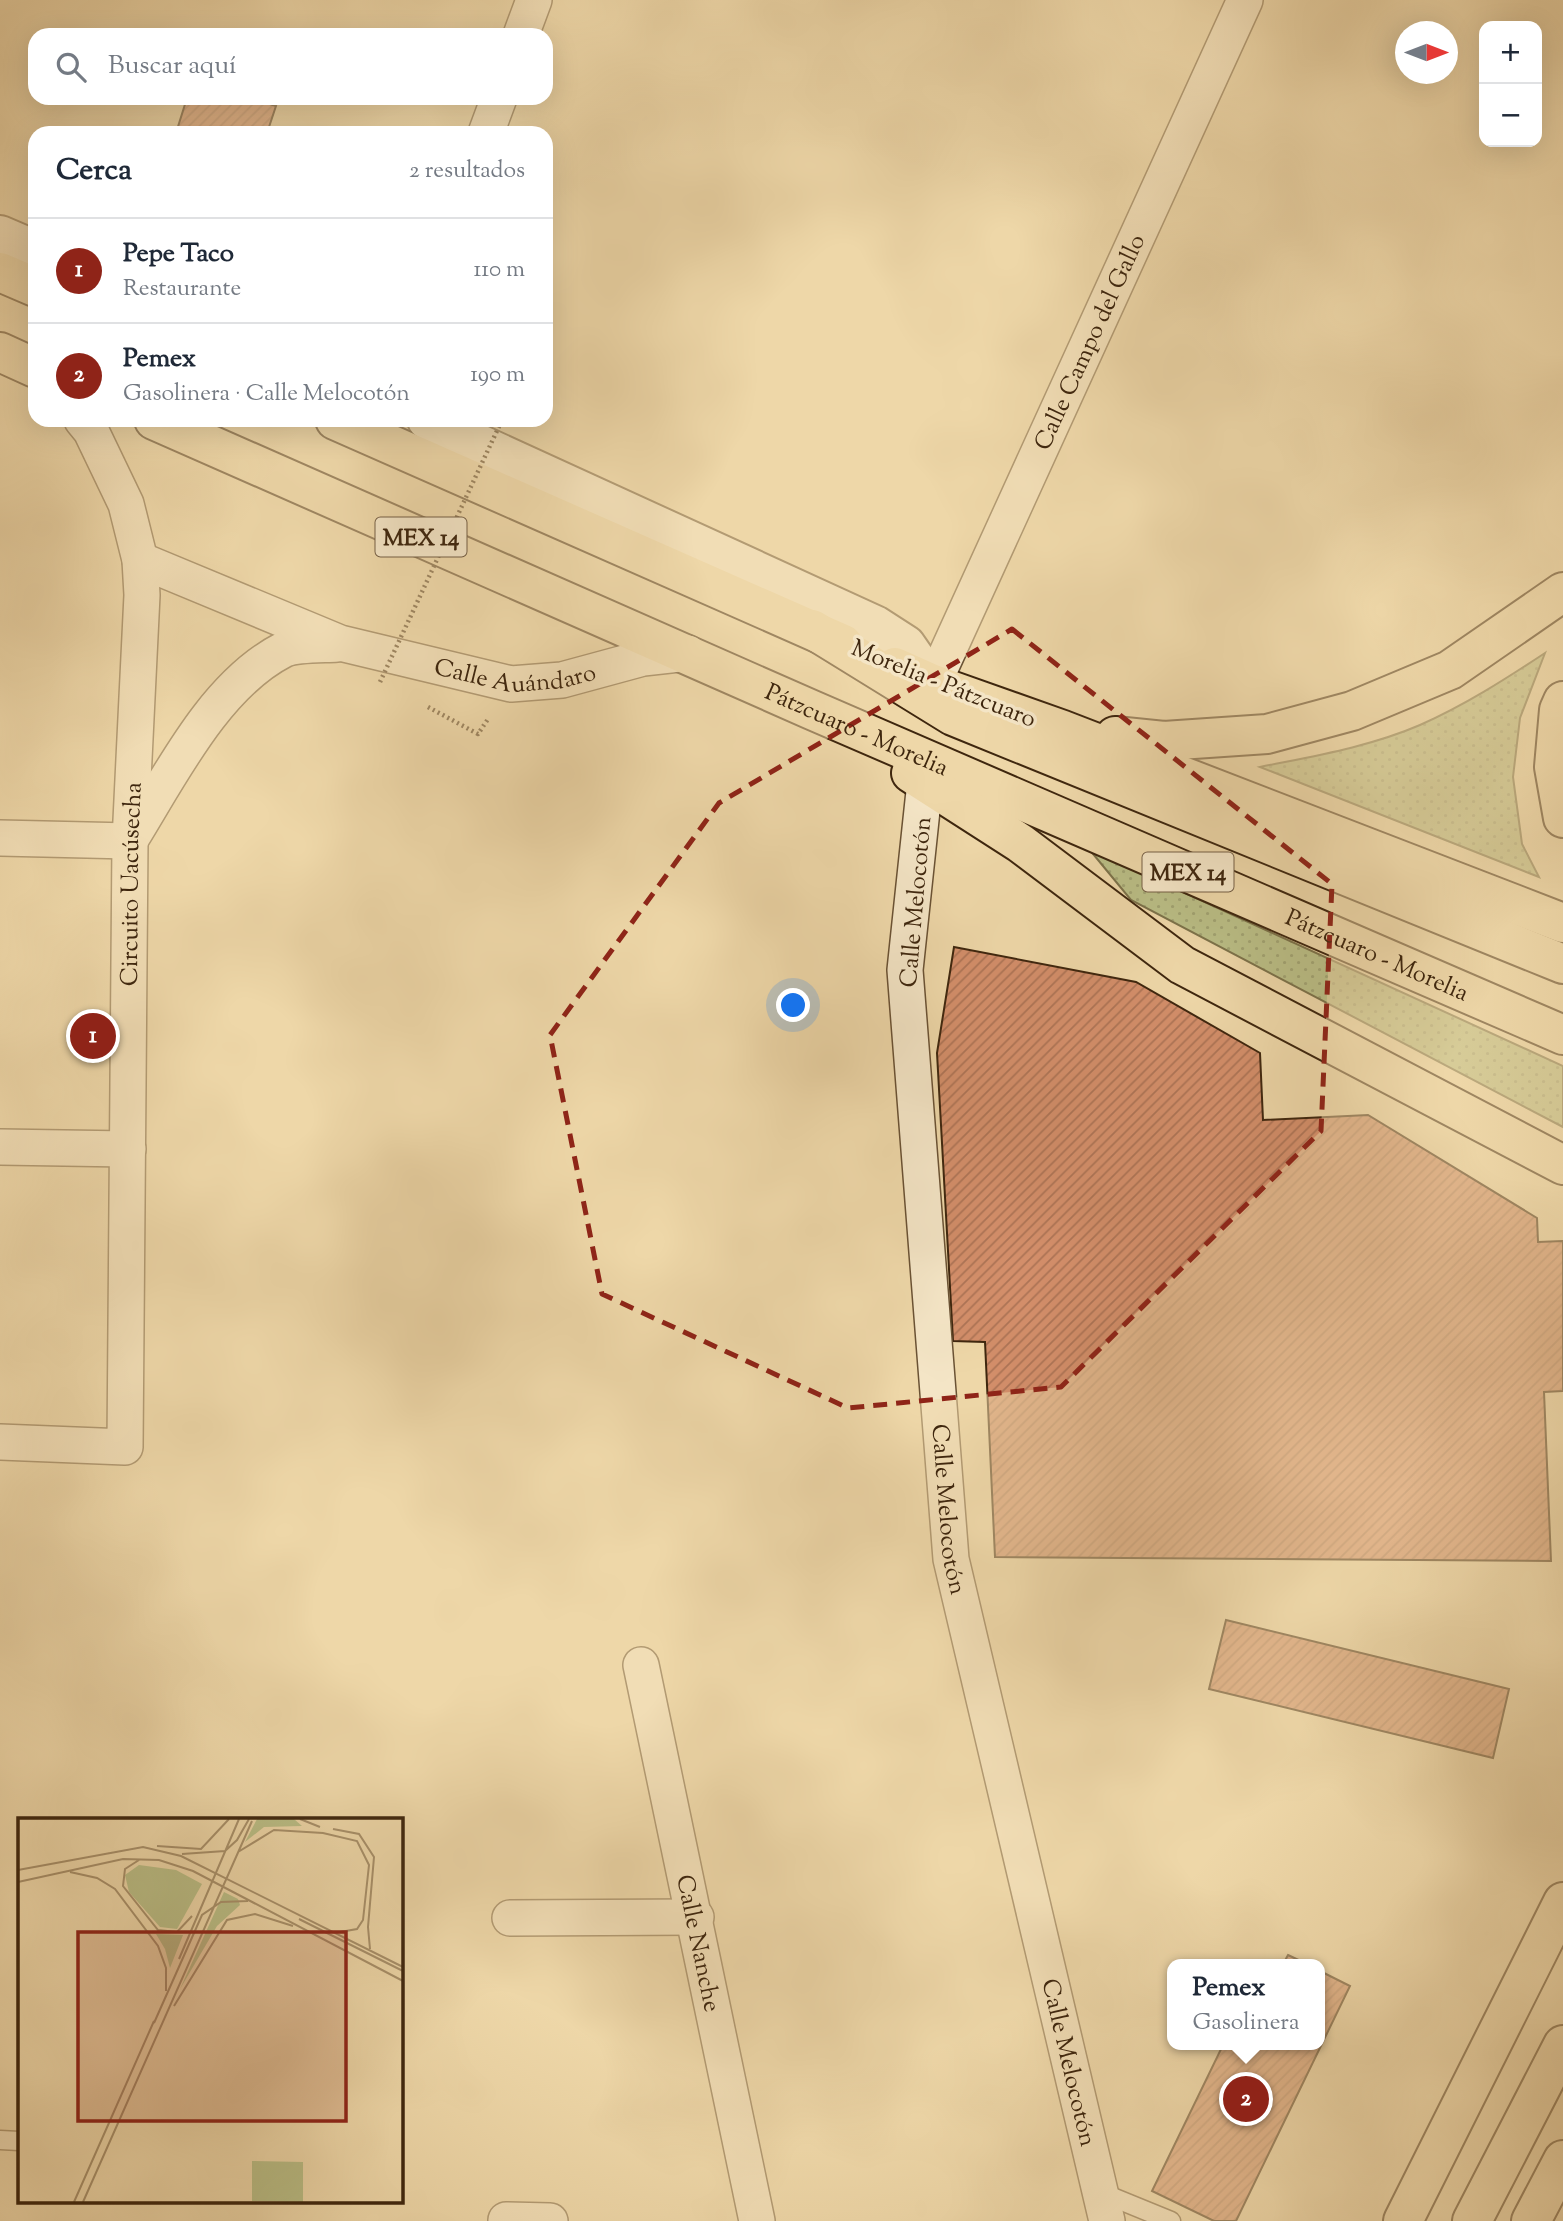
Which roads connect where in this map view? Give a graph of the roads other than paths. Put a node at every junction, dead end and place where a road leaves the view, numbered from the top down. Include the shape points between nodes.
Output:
1 (534, 0) edge
2 (1245, 0) edge
3 (524, 28) edge
4 (496, 105) edge
5 (489, 126) edge
6 (0, 235) edge
7 (28, 247) edge
8 (0, 272) edge
9 (28, 284) edge
10 (0, 352) edge
11 (28, 365) edge
12 (87, 427) edge
13 (170, 427) edge
14 (442, 427) edge
15 (381, 429) edge
16 (140, 560) junction
17 (1563, 592) edge
18 (812, 629) junction
19 (340, 643) junction
20 (688, 653) junction
21 (933, 684) junction
22 (1563, 701) edge
23 (812, 710) junction
24 (1063, 730) junction
25 (925, 782) junction
26 (1563, 818) edge
27 (0, 838) edge
28 (130, 841) junction
29 (1563, 923) edge
30 (1563, 964) edge
31 (1563, 1035) edge
32 (0, 1147) edge
33 (128, 1149) junction
34 (1563, 1165) edge
35 (0, 1442) edge
36 (641, 1665) dead end
37 (1563, 1902) edge
38 (696, 1917) junction
39 (510, 1918) dead end
40 (1563, 2045) edge
41 (0, 2140) edge
42 (18, 2141) edge
43 (1563, 2160) edge
44 (1104, 2206) edge
45 (506, 2220) edge
46 (550, 2221) edge
47 (757, 2221) edge
48 (1171, 2221) edge
49 (1403, 2221) edge
50 (1472, 2221) edge
51 (1531, 2221) edge

1 - 3 street
2 - 21 street, Calle Campo del Gallo
4 - 5 street
6 - 7 street
8 - 9 main road
10 - 11 main road
12 - 16 street, Circuito Uacúsecha via 126,504
13 - 20 main road, Pátzcuaro - Morelia / MEX 14
14 - 21 street via 875,625 906,645
15 - 18 main road, Morelia - Pátzcuaro
16 - 19 street, Calle Auándaro
16 - 28 street, Circuito Uacúsecha
17 - 24 main road via 1450,670 1352,711 1267,734 1164,741
18 - 21 main road, Morelia - Pátzcuaro
18 - 30 main road via 953,716
19 - 20 street, Calle Auándaro via 511,684 562,680 643,658
19 - 28 street, Calle Auándaro via 285,649 237,683 200,728
20 - 23 main road, Pátzcuaro - Morelia / MEX 14
21 - 24 main road, Morelia - Pátzcuaro
22 - 26 main road via 1553,766
23 - 25 main road
23 - 31 main road, Pátzcuaro - Morelia / MEX 14
24 - 29 main road, Morelia - Pátzcuaro
25 - 34 main road via 1020,843 1182,965
25 - 44 street, Calle Melocotón via 905,970 951,1559
27 - 28 street
28 - 33 street, Circuito Uacúsecha
32 - 33 street
33 - 35 street, Circuito Uacúsecha via 125,1447
36 - 38 street, Calle Nanche
37 - 49 main road
38 - 39 street
38 - 47 street, Calle Nanche
40 - 50 main road
41 - 42 lane
43 - 51 main road
44 - 48 lane
45 - 46 street

